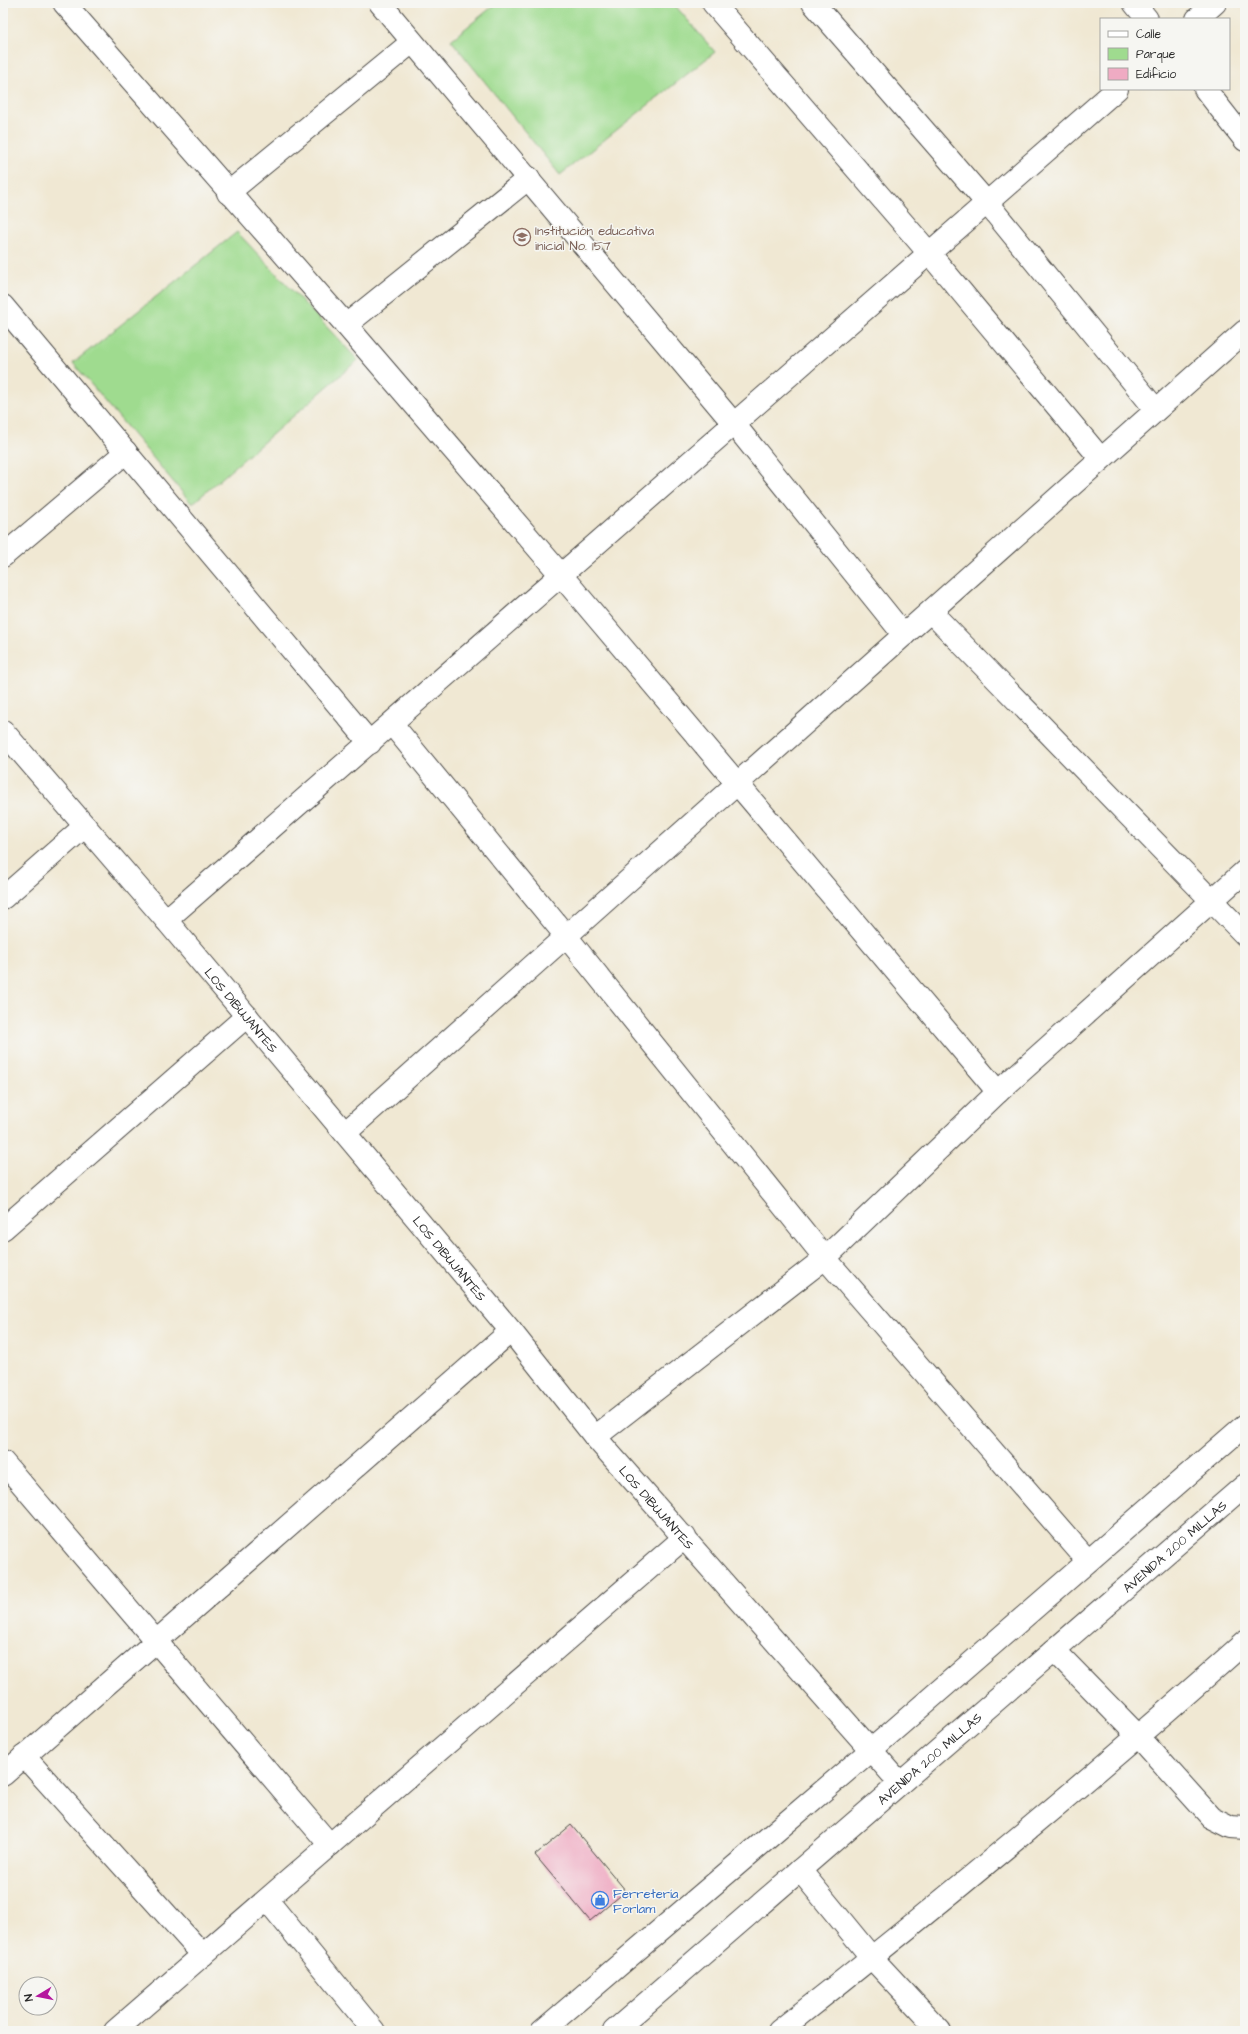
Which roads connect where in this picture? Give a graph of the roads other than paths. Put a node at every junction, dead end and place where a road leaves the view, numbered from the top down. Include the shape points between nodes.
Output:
1 (64, 3) edge
2 (380, 3) edge
3 (713, 3) edge
4 (813, 3) edge
5 (1134, 3) edge
6 (1215, 3) edge
7 (1146, 18) edge
8 (1198, 18) edge
9 (412, 42) junction
10 (1116, 90) edge
11 (1206, 90) edge
12 (1245, 140) edge
13 (528, 178) junction
14 (228, 192) junction
15 (987, 203) junction
16 (929, 253) junction
17 (3, 306) edge
18 (346, 325) junction
19 (1245, 331) edge
20 (1156, 410) junction
21 (734, 424) junction
22 (126, 452) junction
23 (1101, 459) junction
24 (3, 556) edge
25 (561, 575) junction
26 (931, 612) junction
27 (904, 635) junction
28 (392, 724) junction
29 (3, 731) edge
30 (370, 743) junction
31 (737, 784) junction
32 (85, 826) junction
33 (1245, 871) edge
34 (3, 898) edge
35 (1212, 900) junction
36 (166, 920) junction
37 (1245, 935) edge
38 (566, 936) junction
39 (247, 1016) junction
40 (998, 1092) junction
41 (345, 1133) junction
42 (3, 1228) edge
43 (825, 1258) junction
44 (511, 1331) junction
45 (1245, 1424) edge
46 (595, 1437) junction
47 (3, 1462) edge
48 (1245, 1485) edge
49 (685, 1537) junction
50 (1088, 1561) junction
51 (156, 1641) junction
52 (1245, 1642) edge
53 (1054, 1650) junction
54 (1139, 1737) junction
55 (871, 1750) junction
56 (24, 1756) junction
57 (3, 1775) edge
58 (900, 1783) junction
59 (1245, 1828) edge
60 (330, 1845) junction
61 (800, 1870) junction
62 (267, 1900) junction
63 (203, 1955) junction
64 (872, 1958) junction
65 (115, 2031) edge
66 (374, 2031) edge
67 (542, 2031) edge
68 (614, 2031) edge
69 (779, 2031) edge
70 (940, 2031) edge

1 - 14 street
2 - 9 street
3 - 16 street
4 - 15 street
5 - 7 street
6 - 8 street
9 - 13 street
9 - 14 street
10 - 15 street
11 - 12 street
13 - 18 street
13 - 21 street
14 - 18 street
15 - 16 street
15 - 20 street
16 - 21 street
16 - 23 street
17 - 22 street
18 - 25 street
19 - 20 street
20 - 23 street
21 - 25 street
21 - 27 street
22 - 24 street
22 - 30 street
23 - 26 street
25 - 28 street
25 - 31 street
26 - 27 street
26 - 35 street
27 - 31 street
28 - 30 street
28 - 38 street
29 - 32 street, LOS DIBUJANTES
30 - 36 street
31 - 38 street
31 - 40 street
32 - 34 street
32 - 36 street, LOS DIBUJANTES
33 - 35 street
35 - 37 street
35 - 40 street
36 - 39 street, LOS DIBUJANTES
38 - 41 street
38 - 43 street
39 - 41 street, LOS DIBUJANTES
39 - 42 street
40 - 43 street
41 - 44 street, LOS DIBUJANTES
43 - 46 street
43 - 50 street
44 - 46 street, LOS DIBUJANTES
44 - 51 street
45 - 50 street
46 - 49 street, LOS DIBUJANTES
47 - 51 street
48 - 53 street, AVENIDA 200 MILLAS
49 - 55 street, LOS DIBUJANTES
49 - 60 street
50 - 55 street
51 - 56 street
51 - 60 street
52 - 54 street
53 - 54 street
53 - 58 street, AVENIDA 200 MILLAS
54 - 59 street via 1211,1817 1231,1827
54 - 64 street
55 - 58 street, LOS DIBUJANTES
55 - 67 street
56 - 57 street
56 - 63 street
58 - 61 street, AVENIDA 200 MILLAS
60 - 62 street
61 - 64 street
61 - 68 street, AVENIDA 200 MILLAS
62 - 63 street
62 - 66 street
63 - 65 street
64 - 69 street
64 - 70 street

